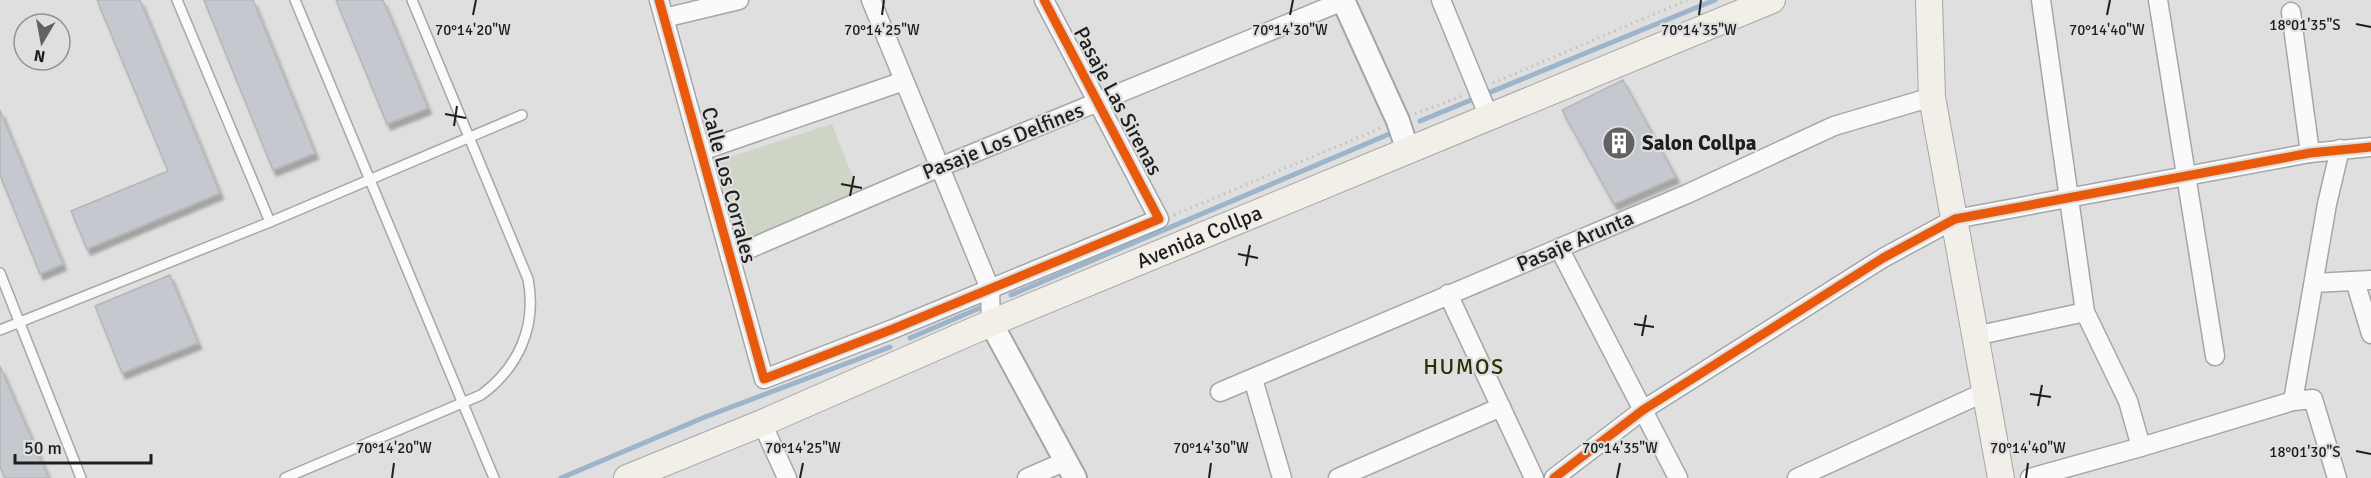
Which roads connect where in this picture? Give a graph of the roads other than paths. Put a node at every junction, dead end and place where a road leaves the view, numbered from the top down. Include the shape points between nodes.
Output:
1 (177, 0) edge
2 (295, 0) edge
3 (412, 0) edge
4 (739, 0) edge
5 (871, 0) edge
6 (1044, 0) edge
7 (1343, 0) edge
8 (1442, 0) edge
9 (1772, 0) edge
10 (2041, 0) edge
11 (2158, 0) edge
12 (1930, 2) edge
13 (662, 9) edge
14 (2291, 12) dead end
15 (904, 81) junction
16 (1932, 97) junction
17 (1098, 102) junction
18 (522, 115) dead end
19 (1488, 117) junction
20 (469, 137) junction
21 (2371, 147) edge
22 (2340, 149) junction
23 (701, 151) junction
24 (1408, 151) junction
25 (2310, 153) junction
26 (940, 167) junction
27 (2185, 176) junction
28 (369, 180) junction
29 (2069, 198) junction
30 (1955, 219) junction
31 (270, 222) junction
32 (1559, 248) junction
33 (730, 257) junction
34 (0, 273) edge
35 (2363, 281) edge
36 (2314, 283) junction
37 (990, 289) junction
38 (1448, 294) junction
39 (2085, 312) junction
40 (21, 322) junction
41 (991, 323) junction
42 (893, 329) junction
43 (0, 330) edge
44 (2371, 334) edge
45 (1975, 336) junction
46 (2215, 357) dead end
47 (906, 360) junction
48 (1253, 379) junction
49 (1220, 392) dead end
50 (1985, 392) junction
51 (2293, 401) junction
52 (463, 402) junction
53 (1501, 407) junction
54 (1643, 410) junction
55 (762, 423) junction
56 (2141, 447) junction
57 (1071, 469) edge
58 (81, 478) edge
59 (285, 478) edge
60 (494, 478) edge
61 (627, 478) edge
62 (787, 478) edge
63 (1027, 478) edge
64 (1282, 478) edge
65 (1338, 478) edge
66 (1534, 478) edge
67 (1554, 478) edge
68 (1678, 478) edge
69 (1797, 478) edge
70 (2001, 478) edge
71 (2030, 478) edge
72 (2337, 478) edge

1 - 31 lane
2 - 28 lane
3 - 20 lane
4 - 13 street
5 - 15 street
6 - 17 street, Pasaje Las Sirenas
7 - 17 street, Pasaje Los Delfines
7 - 24 street
8 - 19 street
9 - 19 main road, Avenida Collpa
10 - 29 street
11 - 27 street
12 - 16 main road
13 - 23 street, Calle Los Corrales
14 - 25 street
15 - 23 street
15 - 26 street
16 - 30 main road
16 - 32 street, Pasaje Arunta via 1834,126
17 - 26 street, Pasaje Los Delfines
17 - 37 street, Pasaje Las Sirenas via 1159,219
18 - 20 lane
19 - 24 main road, Avenida Collpa
20 - 28 lane
20 - 52 lane via 528,279 531,296 524,343 511,367 481,395
21 - 22 street
22 - 25 street
22 - 36 street
23 - 33 street, Calle Los Corrales
24 - 41 main road, Avenida Collpa
25 - 27 street
26 - 33 street, Pasaje Los Delfines
26 - 37 street
27 - 29 street
27 - 46 street
28 - 31 lane
28 - 52 lane
29 - 30 street
29 - 39 street
30 - 45 main road
30 - 54 street via 1882,258
31 - 40 lane
32 - 38 street, Pasaje Arunta
32 - 54 street
33 - 42 street, Calle Los Corrales via 764,380
34 - 40 lane
35 - 36 street
35 - 44 street
36 - 51 street
37 - 41 street
37 - 42 street
38 - 48 street, Pasaje Arunta
38 - 53 street
39 - 45 street
39 - 56 street via 2128,401
40 - 43 lane
40 - 58 lane
41 - 47 main road, Avenida Collpa
41 - 57 street
42 - 47 street
45 - 50 main road
47 - 55 main road, Avenida Collpa
48 - 49 street, Pasaje Arunta
48 - 64 street
50 - 69 street
50 - 70 main road
51 - 56 street
51 - 72 street via 2313,399
52 - 59 lane
52 - 60 lane
53 - 65 street
53 - 66 street
54 - 67 street
54 - 68 street
55 - 61 main road, Avenida Collpa
55 - 62 street
56 - 71 street
57 - 63 street

